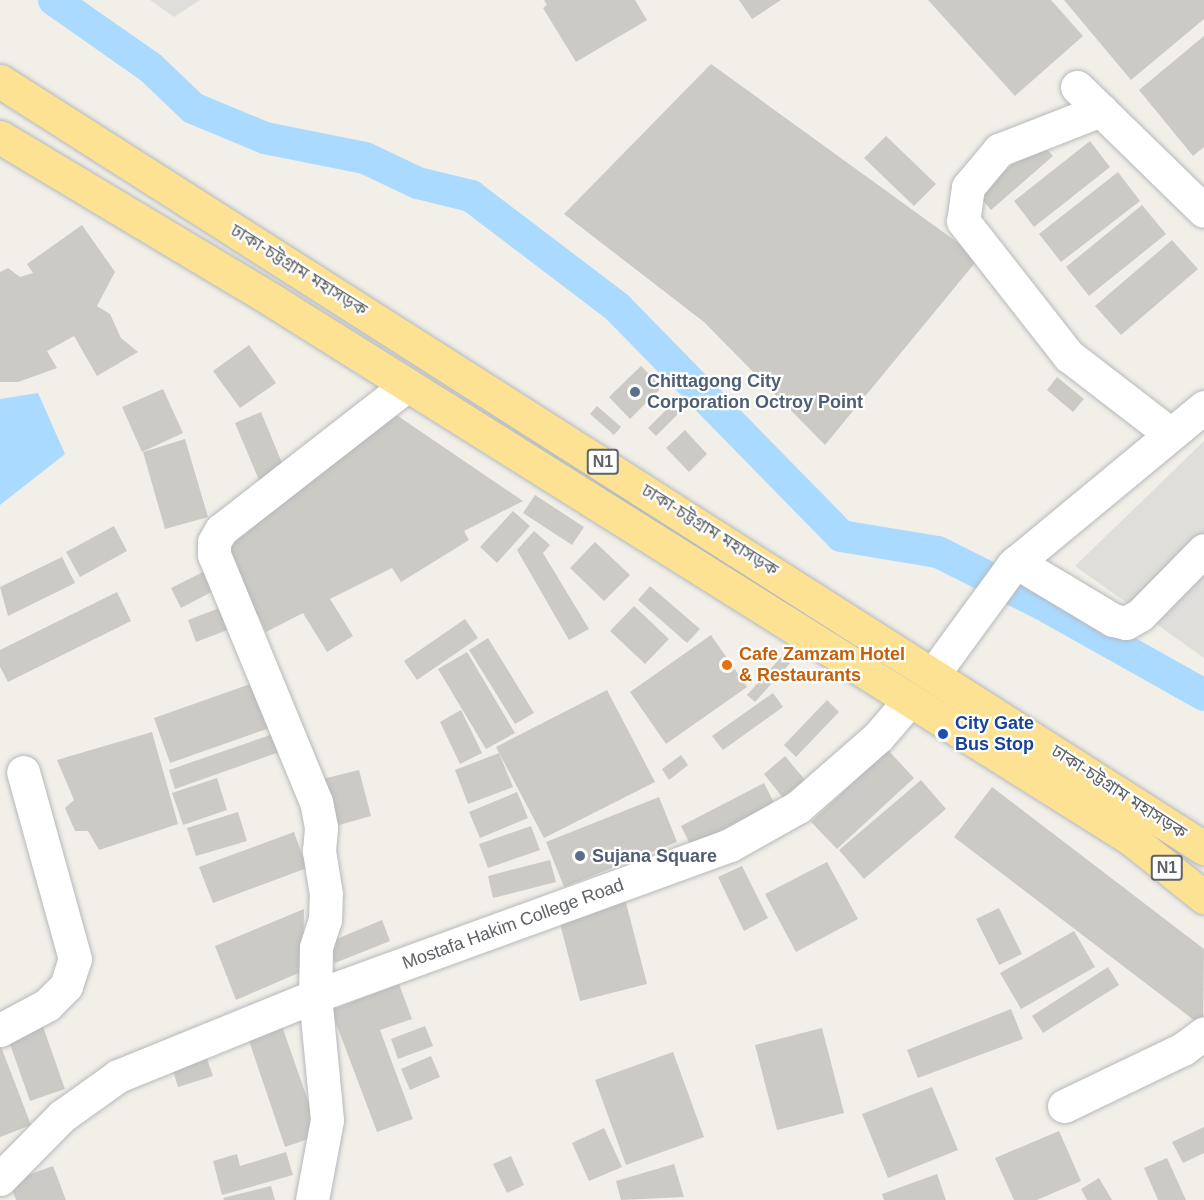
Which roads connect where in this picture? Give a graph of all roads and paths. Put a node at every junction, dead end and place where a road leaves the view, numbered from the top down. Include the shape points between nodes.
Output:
1 (0, 81) edge
2 (1077, 87) dead end
3 (1101, 110) junction
4 (1, 138) edge
5 (1204, 211) edge
6 (407, 385) junction
7 (1204, 407) edge
8 (1169, 434) junction
9 (1204, 550) edge
10 (1014, 564) junction
11 (934, 673) junction
12 (909, 701) junction
13 (23, 772) dead end
14 (1204, 848) edge
15 (1204, 897) edge
16 (315, 996) junction
17 (0, 1029) edge
18 (1204, 1033) edge
19 (1064, 1106) dead end
20 (0, 1179) edge
21 (312, 1200) edge

1 - 11 highway, ঢাকা-চট্টগ্রাম মহাসড়ক / N1
2 - 3 street
3 - 5 street
3 - 8 street via 999,150 968,187 963,221 1069,356
4 - 6 highway, ঢাকা-চট্টগ্রাম মহাসড়ক / N1
6 - 12 highway, ঢাকা-চট্টগ্রাম মহাসড়ক / N1
6 - 16 street via 221,530 213,542 214,555 316,801 326,894 325,920 316,947
7 - 8 street
8 - 10 street
9 - 10 street via 1140,615 1126,623 1113,620
10 - 11 street
11 - 14 highway, ঢাকা-চট্টগ্রাম মহাসড়ক / N1
12 - 15 highway, ঢাকা-চট্টগ্রাম মহাসড়ক / N1 via 1130,838
12 - 16 street, Mostafa Hakim College Road via 878,737 798,807 730,845
13 - 17 street via 75,959 66,986 47,1005
16 - 20 street, Mostafa Hakim College Road via 118,1076 62,1116
16 - 21 street via 327,1120
18 - 19 street via 1183,1049

